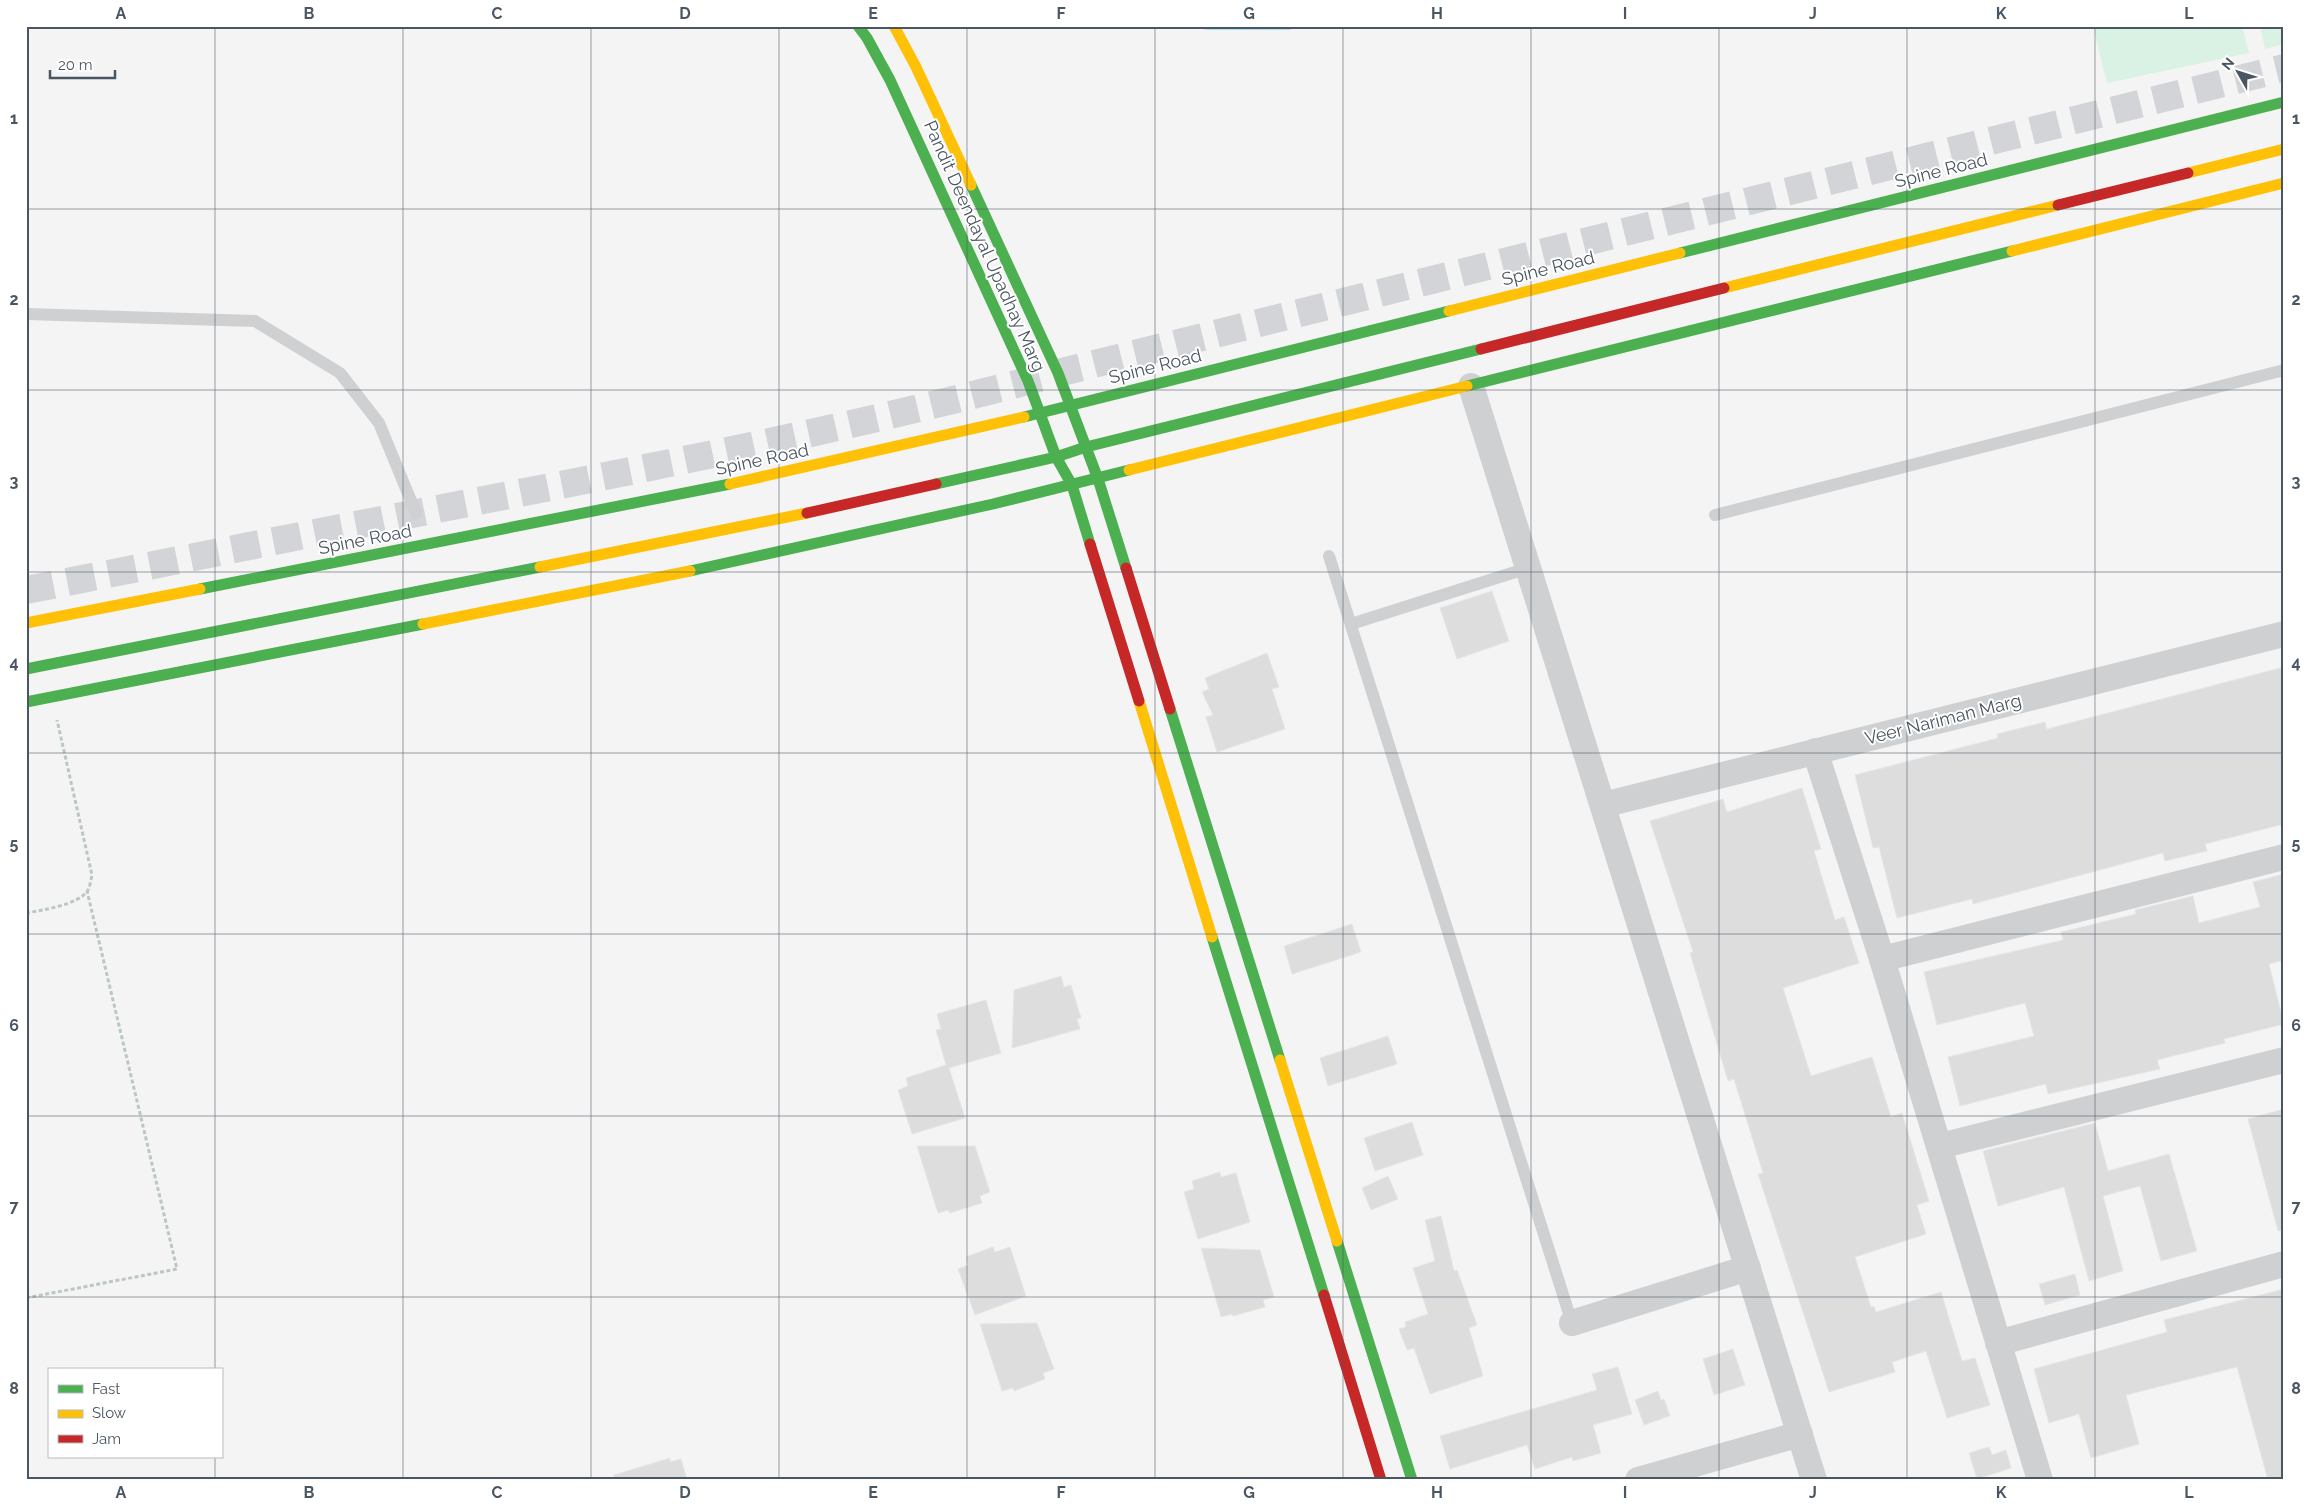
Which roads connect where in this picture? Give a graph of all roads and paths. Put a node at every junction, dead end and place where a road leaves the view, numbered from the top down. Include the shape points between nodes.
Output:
1 (858, 26) edge
2 (894, 26) edge
3 (2284, 102) edge
4 (2284, 149) edge
5 (2284, 183) edge
6 (26, 314) edge
7 (2284, 370) edge
8 (1471, 386) junction
9 (1069, 405) junction
10 (1041, 412) junction
11 (1086, 447) junction
12 (1056, 457) junction
13 (1098, 479) junction
14 (1072, 485) junction
15 (416, 514) dead end
16 (1715, 515) dead end
17 (1329, 556) dead end
18 (1528, 568) junction
19 (26, 623) edge
20 (1351, 624) junction
21 (2284, 634) edge
22 (26, 669) edge
23 (52, 697) junction
24 (26, 702) edge
25 (1815, 751) junction
26 (1602, 805) junction
27 (2284, 857) edge
28 (87, 891) junction
29 (26, 913) edge
30 (1882, 959) junction
31 (2284, 1060) edge
32 (1940, 1146) junction
33 (2284, 1264) edge
34 (1748, 1268) junction
35 (26, 1298) edge
36 (1572, 1323) joint
37 (1998, 1343) junction
38 (1800, 1434) junction
39 (1381, 1480) edge
40 (1412, 1480) edge
41 (1638, 1480) edge
42 (1814, 1480) edge
43 (2040, 1480) edge

1 - 10 main road, Pandit Deendayal Upadhay Marg via 890,80
2 - 9 main road, Pandit Deendayal Upadhay Marg via 1058,373
3 - 9 main road, Spine Road
4 - 11 main road
5 - 8 main road
6 - 15 lane via 255,321 340,373 379,424
7 - 16 lane
8 - 13 main road
8 - 18 street
9 - 10 main road, Spine Road
9 - 11 main road, Pandit Deendayal Upadhay Marg
10 - 12 main road, Pandit Deendayal Upadhay Marg
10 - 19 main road, Spine Road via 755,479
11 - 12 main road
11 - 13 main road, Pandit Deendayal Upadhay Marg
12 - 14 main road, Pandit Deendayal Upadhay Marg
12 - 22 main road via 708,534
13 - 14 main road
13 - 40 main road, Pandit Deendayal Upadhay Marg
14 - 23 main road via 771,555
14 - 39 main road, Pandit Deendayal Upadhay Marg
17 - 20 lane
18 - 20 lane
18 - 26 street
20 - 36 lane
21 - 25 street, Veer Nariman Marg
23 - 24 main road
23 - 28 path via 92,875
25 - 26 street, Veer Nariman Marg
25 - 30 street
26 - 34 street
27 - 30 street
28 - 29 path via 55,908
28 - 35 path via 177,1269
30 - 32 street
31 - 32 street
32 - 37 street
33 - 37 street
34 - 36 street
34 - 38 street
37 - 43 street
38 - 41 street
38 - 42 street

